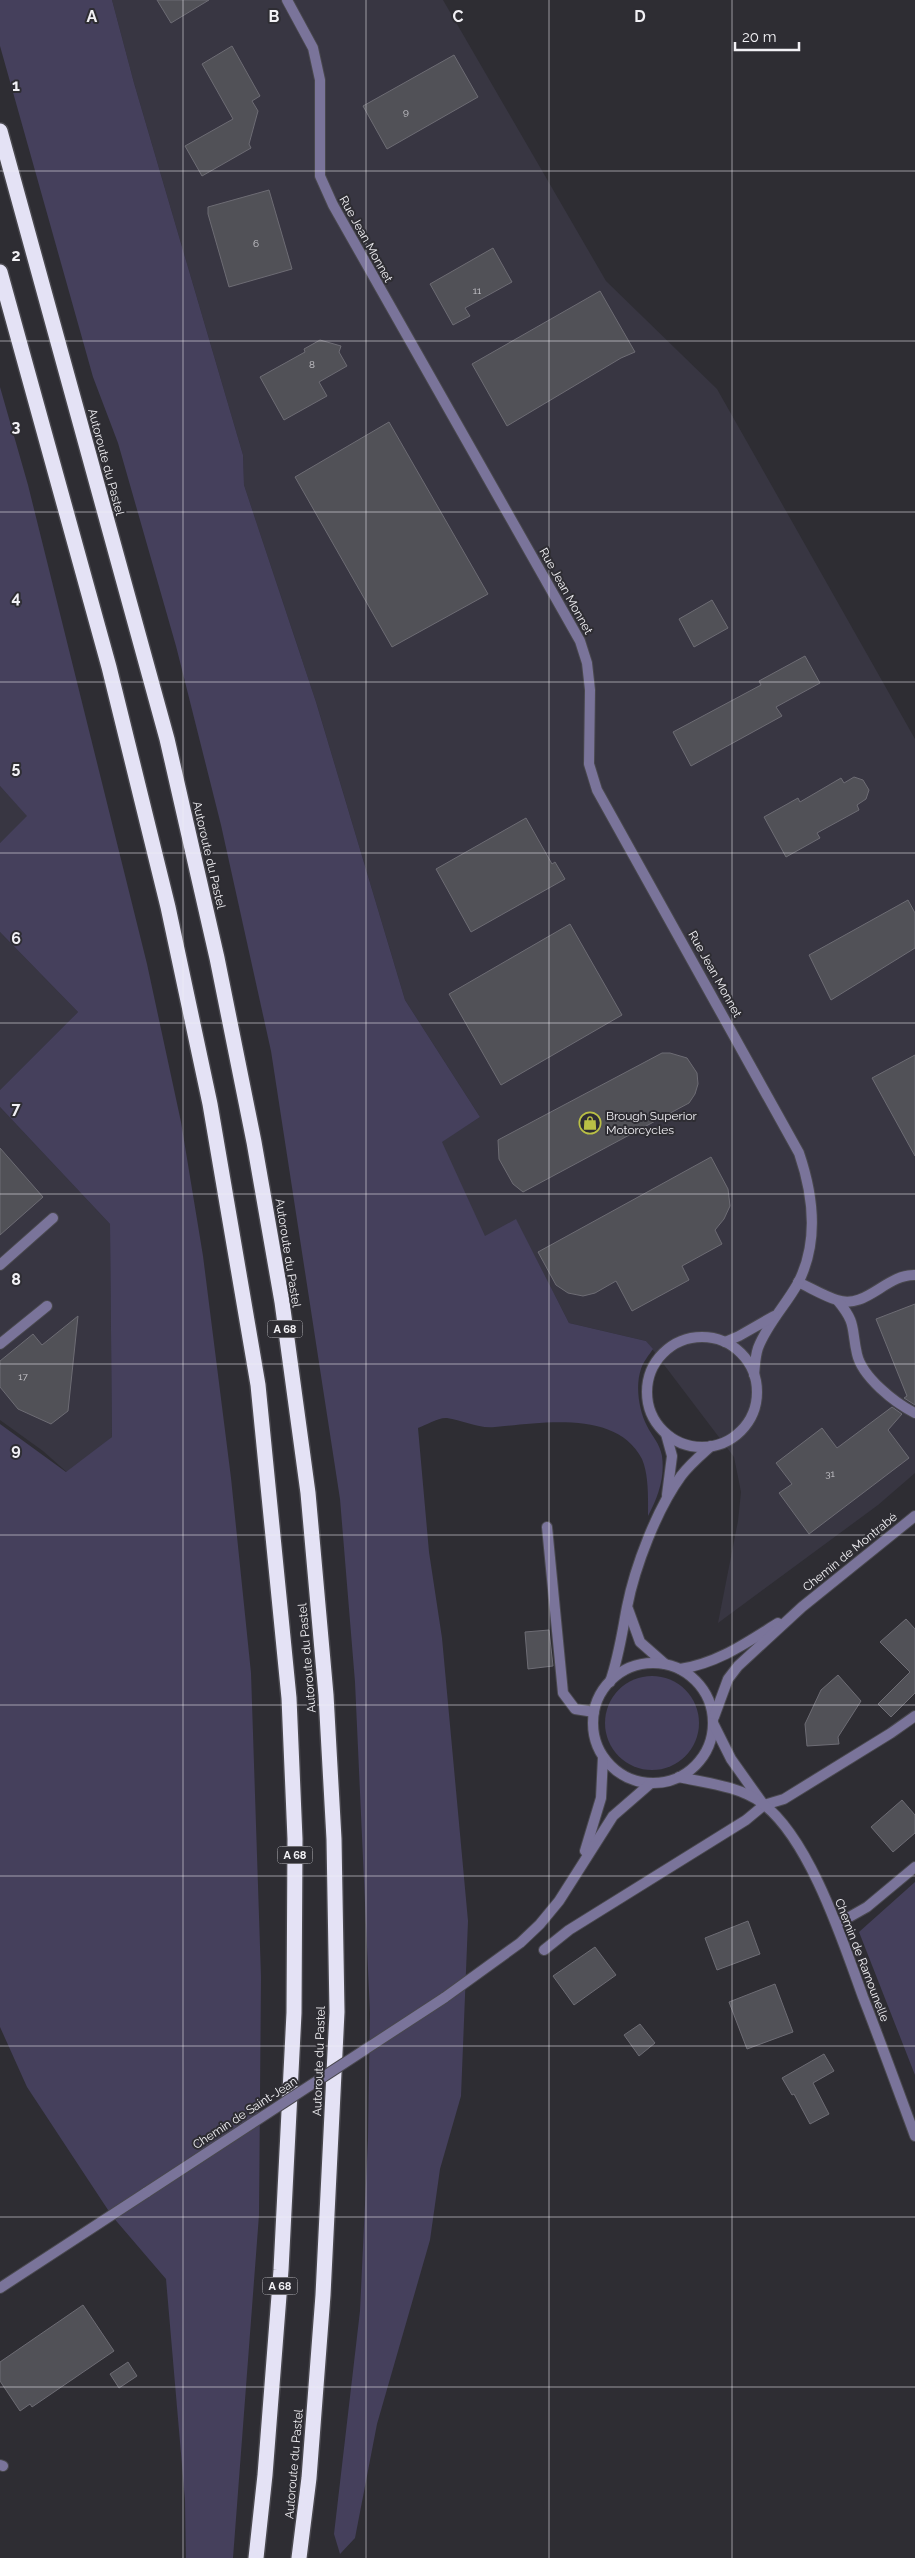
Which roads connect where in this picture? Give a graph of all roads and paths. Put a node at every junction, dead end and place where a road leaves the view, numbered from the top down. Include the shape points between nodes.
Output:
1 (287, 0) edge
2 (0, 131) edge
3 (0, 272) edge
4 (53, 1218) dead end
5 (0, 1264) edge
6 (915, 1275) edge
7 (798, 1282) junction
8 (838, 1301) junction
9 (47, 1306) dead end
10 (778, 1312) junction
11 (725, 1342) junction
12 (0, 1344) edge
13 (754, 1375) junction
14 (915, 1413) edge
15 (666, 1434) junction
16 (712, 1446) junction
17 (666, 1501) junction
18 (915, 1516) edge
19 (547, 1527) dead end
20 (627, 1606) junction
21 (802, 1608) junction
22 (665, 1664) junction
23 (680, 1669) junction
24 (610, 1682) junction
25 (594, 1712) junction
26 (915, 1716) edge
27 (713, 1721) junction
28 (603, 1757) junction
29 (679, 1778) junction
30 (651, 1783) junction
31 (764, 1805) junction
32 (578, 1867) junction
33 (915, 1867) edge
34 (836, 1924) junction
35 (544, 1950) dead end
36 (915, 2136) edge
37 (0, 2288) edge
38 (256, 2558) edge
39 (300, 2558) edge

1 - 7 street, Rue Jean Monnet via 314,48 320,80 320,176 332,205 580,641 587,663 590,764 597,790 799,1153 809,1182 812,1216 809,1249
2 - 39 highway, Autoroute du Pastel / A 68 via 167,739 215,948 282,1302 308,1493 326,1695 334,1839 337,2012 322,2304
3 - 38 highway, Autoroute du Pastel / A 68 via 109,667 168,907 210,1104 259,1395 289,1698 295,1839 294,2013 281,2260
4 - 5 street
6 - 8 street via 890,1281 864,1299
7 - 8 street
7 - 10 street, Rue Jean Monnet
8 - 14 street via 854,1326 857,1355 866,1374
9 - 12 street
10 - 11 street, Rue Jean Monnet
10 - 13 street, Rue Jean Monnet via 758,1349
11 - 13 street via 743,1356
11 - 15 street via 697,1337 683,1340 660,1357 652,1369 647,1396 650,1410
13 - 16 street via 756,1401 745,1426 724,1442
15 - 16 street via 687,1445
15 - 17 street via 672,1456
16 - 17 street via 682,1475
17 - 20 street
18 - 21 street, Chemin de Montrabé
19 - 25 street via 563,1693 575,1709
20 - 22 street via 640,1642
20 - 24 street via 619,1656
21 - 23 street, Chemin de Montrabé via 726,1656
21 - 27 street, Chemin de Montrabé via 738,1666 728,1679
22 - 23 street
22 - 24 street via 635,1666
23 - 27 street via 703,1690
24 - 25 street via 597,1701
25 - 28 street via 594,1731
26 - 31 street via 784,1798
27 - 29 street via 707,1749
27 - 31 street, Chemin de Ramounelle via 731,1759
28 - 30 street via 629,1778
28 - 32 street, Chemin de Saint-Jean via 597,1816
29 - 30 street
29 - 31 street, Chemin de Ramounelle via 737,1791
30 - 32 street, Chemin de Saint-Jean via 613,1816
31 - 34 street, Chemin de Ramounelle via 801,1851
31 - 35 street via 746,1820 568,1930
32 - 37 street, Chemin de Saint-Jean, bridge via 559,1901 520,1943 444,1998
33 - 34 street via 867,1907
34 - 36 street, Chemin de Ramounelle

